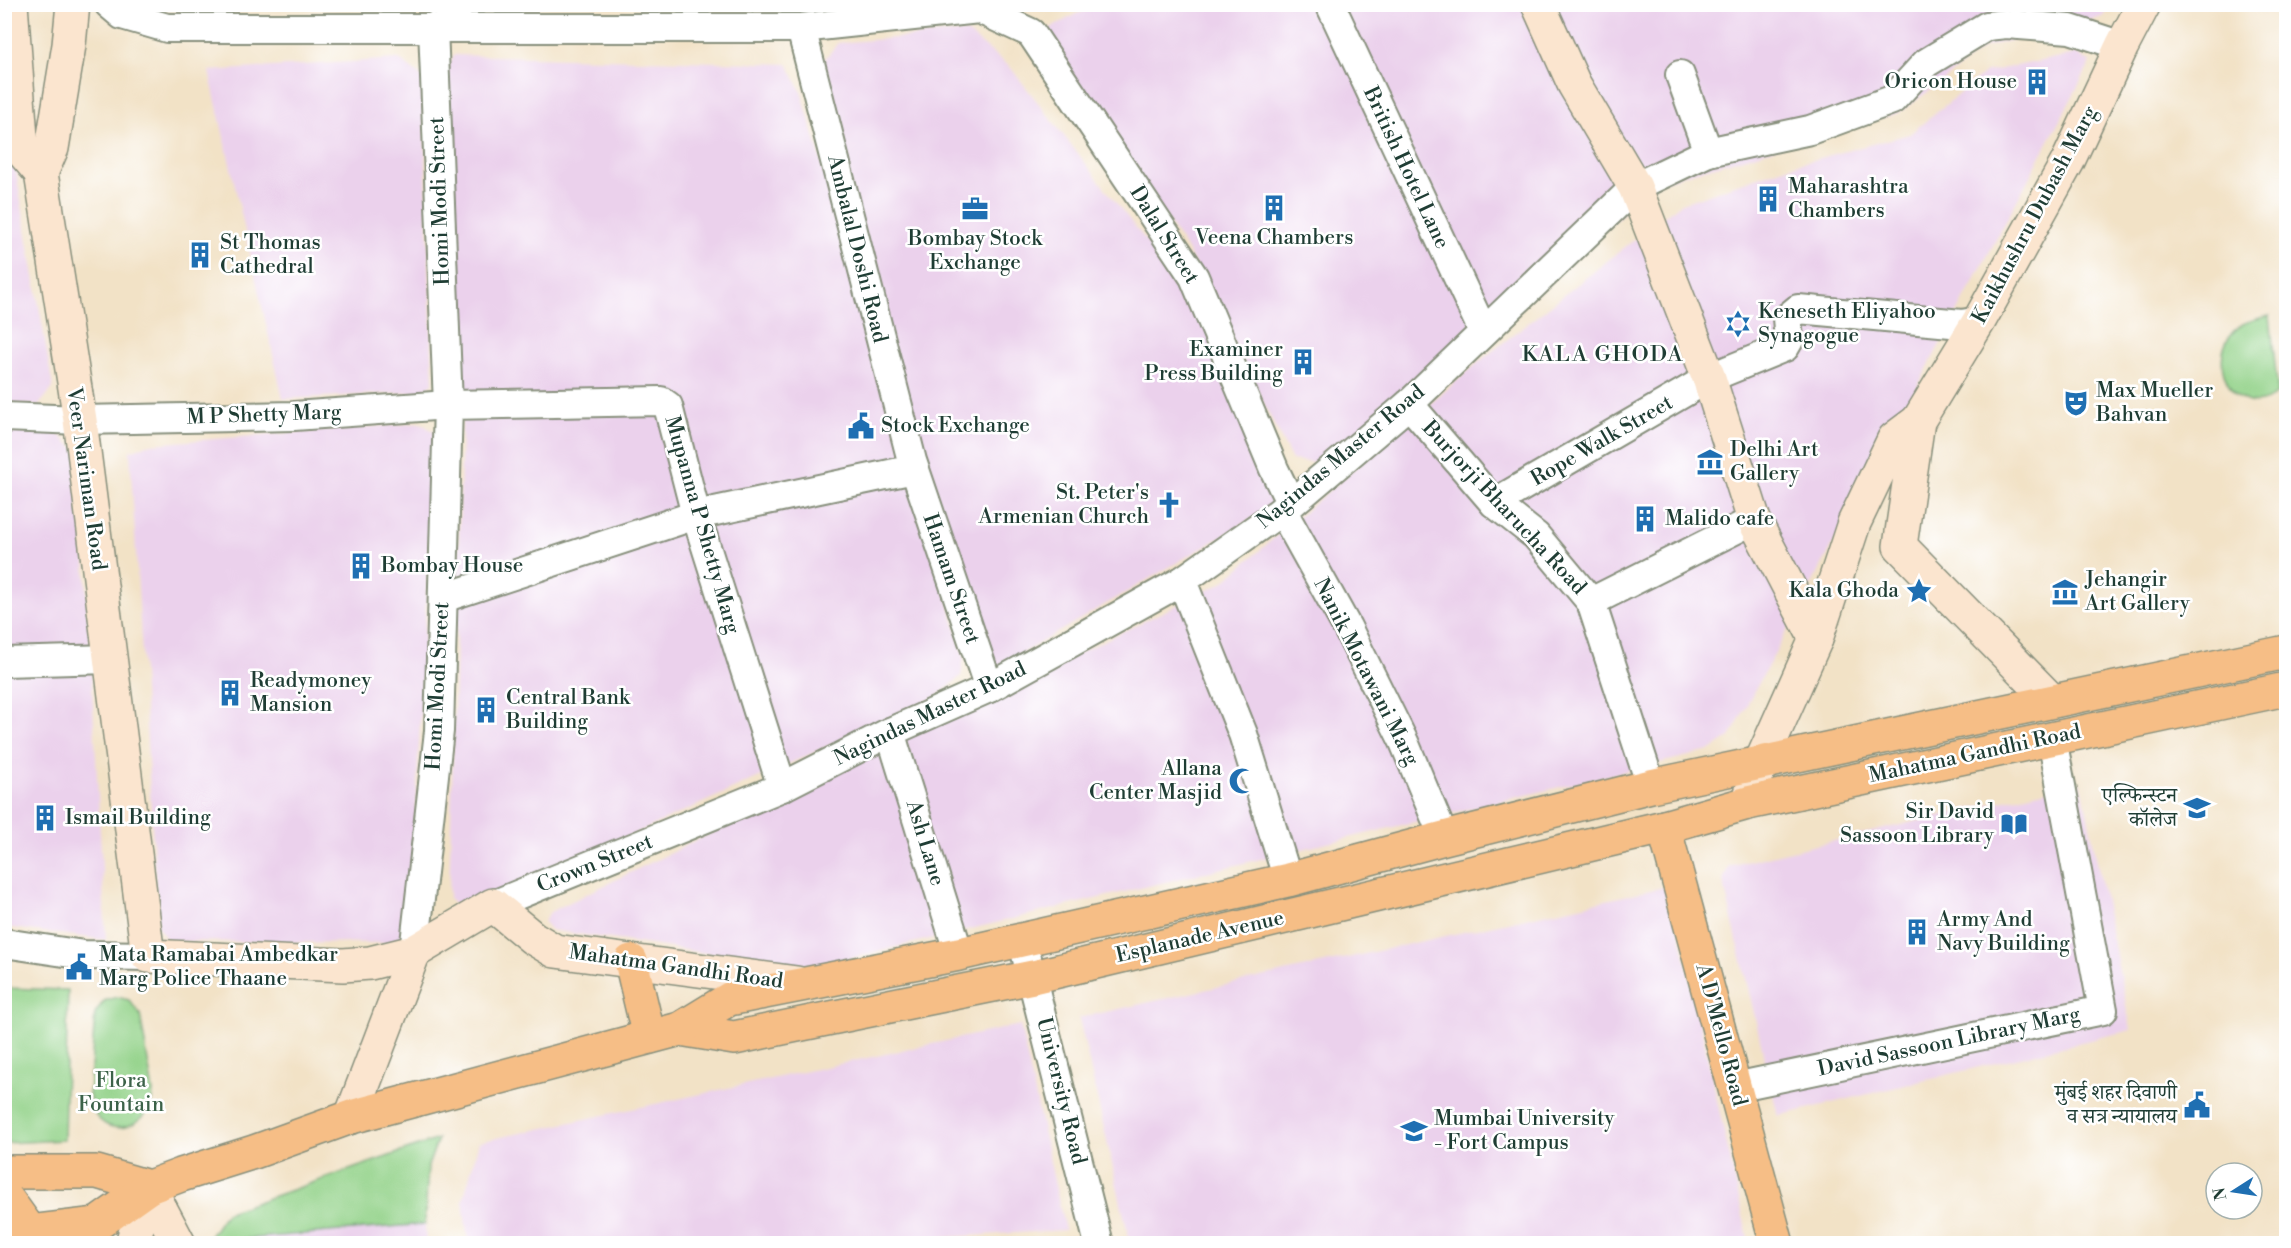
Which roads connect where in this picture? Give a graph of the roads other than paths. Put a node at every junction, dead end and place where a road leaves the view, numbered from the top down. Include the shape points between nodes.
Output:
1 (11, 4) edge
2 (73, 4) edge
3 (109, 4) edge
4 (1330, 4) edge
5 (1538, 4) edge
6 (2144, 4) edge
7 (991, 7) edge
8 (600, 16) edge
9 (433, 27) junction
10 (801, 28) junction
11 (2122, 46) junction
12 (1680, 75) dead end
13 (1708, 152) junction
14 (41, 173) junction
15 (1635, 187) junction
16 (1979, 321) junction
17 (1483, 331) junction
18 (1709, 378) junction
19 (1409, 404) junction
20 (448, 405) junction
21 (4, 417) edge
22 (80, 420) junction
23 (1918, 421) junction
24 (914, 469) junction
25 (1494, 503) junction
26 (1287, 507) junction
27 (696, 515) junction
28 (1754, 520) junction
29 (1854, 523) junction
30 (1900, 546) junction
31 (1182, 581) junction
32 (443, 598) junction
33 (1591, 602) junction
34 (1816, 639) junction
35 (2286, 652) edge
36 (110, 659) junction
37 (4, 662) edge
38 (988, 688) junction
39 (2286, 689) edge
40 (2051, 700) junction
41 (890, 732) junction
42 (2052, 738) junction
43 (1761, 762) junction
44 (1702, 775) junction
45 (782, 787) junction
46 (1637, 789) junction
47 (1749, 803) junction
48 (1714, 813) junction
49 (1665, 827) junction
50 (1444, 838) junction
51 (1288, 880) junction
52 (493, 905) junction
53 (1022, 939) junction
54 (4, 943) edge
55 (414, 952) junction
56 (959, 954) junction
57 (148, 956) junction
58 (631, 961) junction
59 (896, 966) junction
60 (1033, 977) junction
61 (802, 984) junction
62 (904, 1003) junction
63 (680, 1029) junction
64 (649, 1037) junction
65 (1735, 1087) junction
66 (351, 1117) junction
67 (4, 1172) edge
68 (149, 1187) junction
69 (4, 1195) edge
70 (17, 1233) edge
71 (132, 1244) edge
72 (179, 1244) edge
73 (1099, 1244) edge
74 (1777, 1244) edge

1 - 14 street via 22,151
2 - 14 street via 52,148
3 - 9 street via 122,15 167,28
4 - 17 street, British Hotel Lane
5 - 15 street via 1574,84
6 - 11 street, Kaikhushru Dubash Marg
7 - 10 street
7 - 26 street, Dalal Street via 1031,33 1194,277
8 - 9 street
8 - 10 street
9 - 20 street, Homi Modi Street
10 - 24 street, Ambalal Doshi Road
11 - 13 street, Nagindas Master Road via 2070,28 1987,26 1926,63 1892,100 1810,130
11 - 16 street, Kaikhushru Dubash Marg via 2068,161
12 - 13 street
13 - 15 street, Nagindas Master Road
14 - 22 street, Veer Nariman Road
15 - 17 street, Nagindas Master Road
15 - 18 street
16 - 18 street, Rope Walk Street via 1962,324 1798,309 1787,318 1789,340 1785,347
16 - 23 street, Kaikhushru Dubash Marg
17 - 19 street, Nagindas Master Road
18 - 25 street, Rope Walk Street
18 - 28 street
19 - 25 street, Burjorji Bharucha Road
19 - 26 street, Nagindas Master Road
20 - 22 street, M P Shetty Marg via 294,416
20 - 27 street, Mupanna P Shetty Marg via 661,401 668,406
20 - 32 street, Homi Modi Street
21 - 22 street, M P Shetty Marg
22 - 36 street, Veer Nariman Road
23 - 29 street, Kaikhushru Dubash Marg via 1894,438
23 - 30 street, Kaikhushru Dubash Marg
24 - 27 street
24 - 38 street, Hamam Street
25 - 33 street, Burjorji Bharucha Road via 1536,536
26 - 31 street, Nagindas Master Road
26 - 50 street, Nanik Motawani Marg via 1404,742
27 - 32 street
27 - 45 street, Mupanna P Shetty Marg
28 - 33 street
28 - 34 street
29 - 30 street
29 - 34 street, Kaikhushru Dubash Marg
30 - 40 street
31 - 38 street, Nagindas Master Road
31 - 51 street via 1243,734
32 - 55 street, Homi Modi Street via 439,731
33 - 46 street, Burjorji Bharucha Road
34 - 43 street, Kaikhushru Dubash Marg
35 - 40 main road
36 - 37 street
36 - 57 street, Veer Nariman Road
38 - 41 street, Nagindas Master Road
39 - 42 main road, Mahatma Gandhi Road
40 - 43 main road
41 - 45 street, Nagindas Master Road
41 - 56 street, Ash Lane
42 - 47 main road, Mahatma Gandhi Road
42 - 65 street, David Sassoon Library Marg via 2103,1010
43 - 44 main road
43 - 47 street, Kaikhushru Dubash Marg
44 - 46 main road
44 - 48 main road
45 - 52 street, Crown Street
46 - 49 main road
46 - 50 main road
47 - 48 main road, Mahatma Gandhi Road
48 - 49 main road, Mahatma Gandhi Road
49 - 60 main road, Esplanade Avenue
49 - 65 main road, A D'Mello Road
50 - 51 main road
51 - 53 main road
52 - 55 street, Crown Street
52 - 58 street, Mahatma Gandhi Road via 555,951
53 - 56 main road
53 - 60 street, University Road
54 - 57 street via 84,955
55 - 57 street via 343,965
55 - 66 street, Homi Modi Street
56 - 59 main road
58 - 61 street, Mahatma Gandhi Road
58 - 64 main road
59 - 61 main road
59 - 62 main road
60 - 62 main road, Esplanade Avenue
60 - 73 street, University Road
61 - 63 main road via 729,999
62 - 63 main road, Esplanade Avenue via 734,1038
63 - 64 main road
64 - 66 main road
65 - 74 main road, A D'Mello Road
66 - 68 main road
67 - 68 main road via 97,1172
68 - 70 main road via 97,1224
68 - 71 street
68 - 72 street
69 - 70 main road

